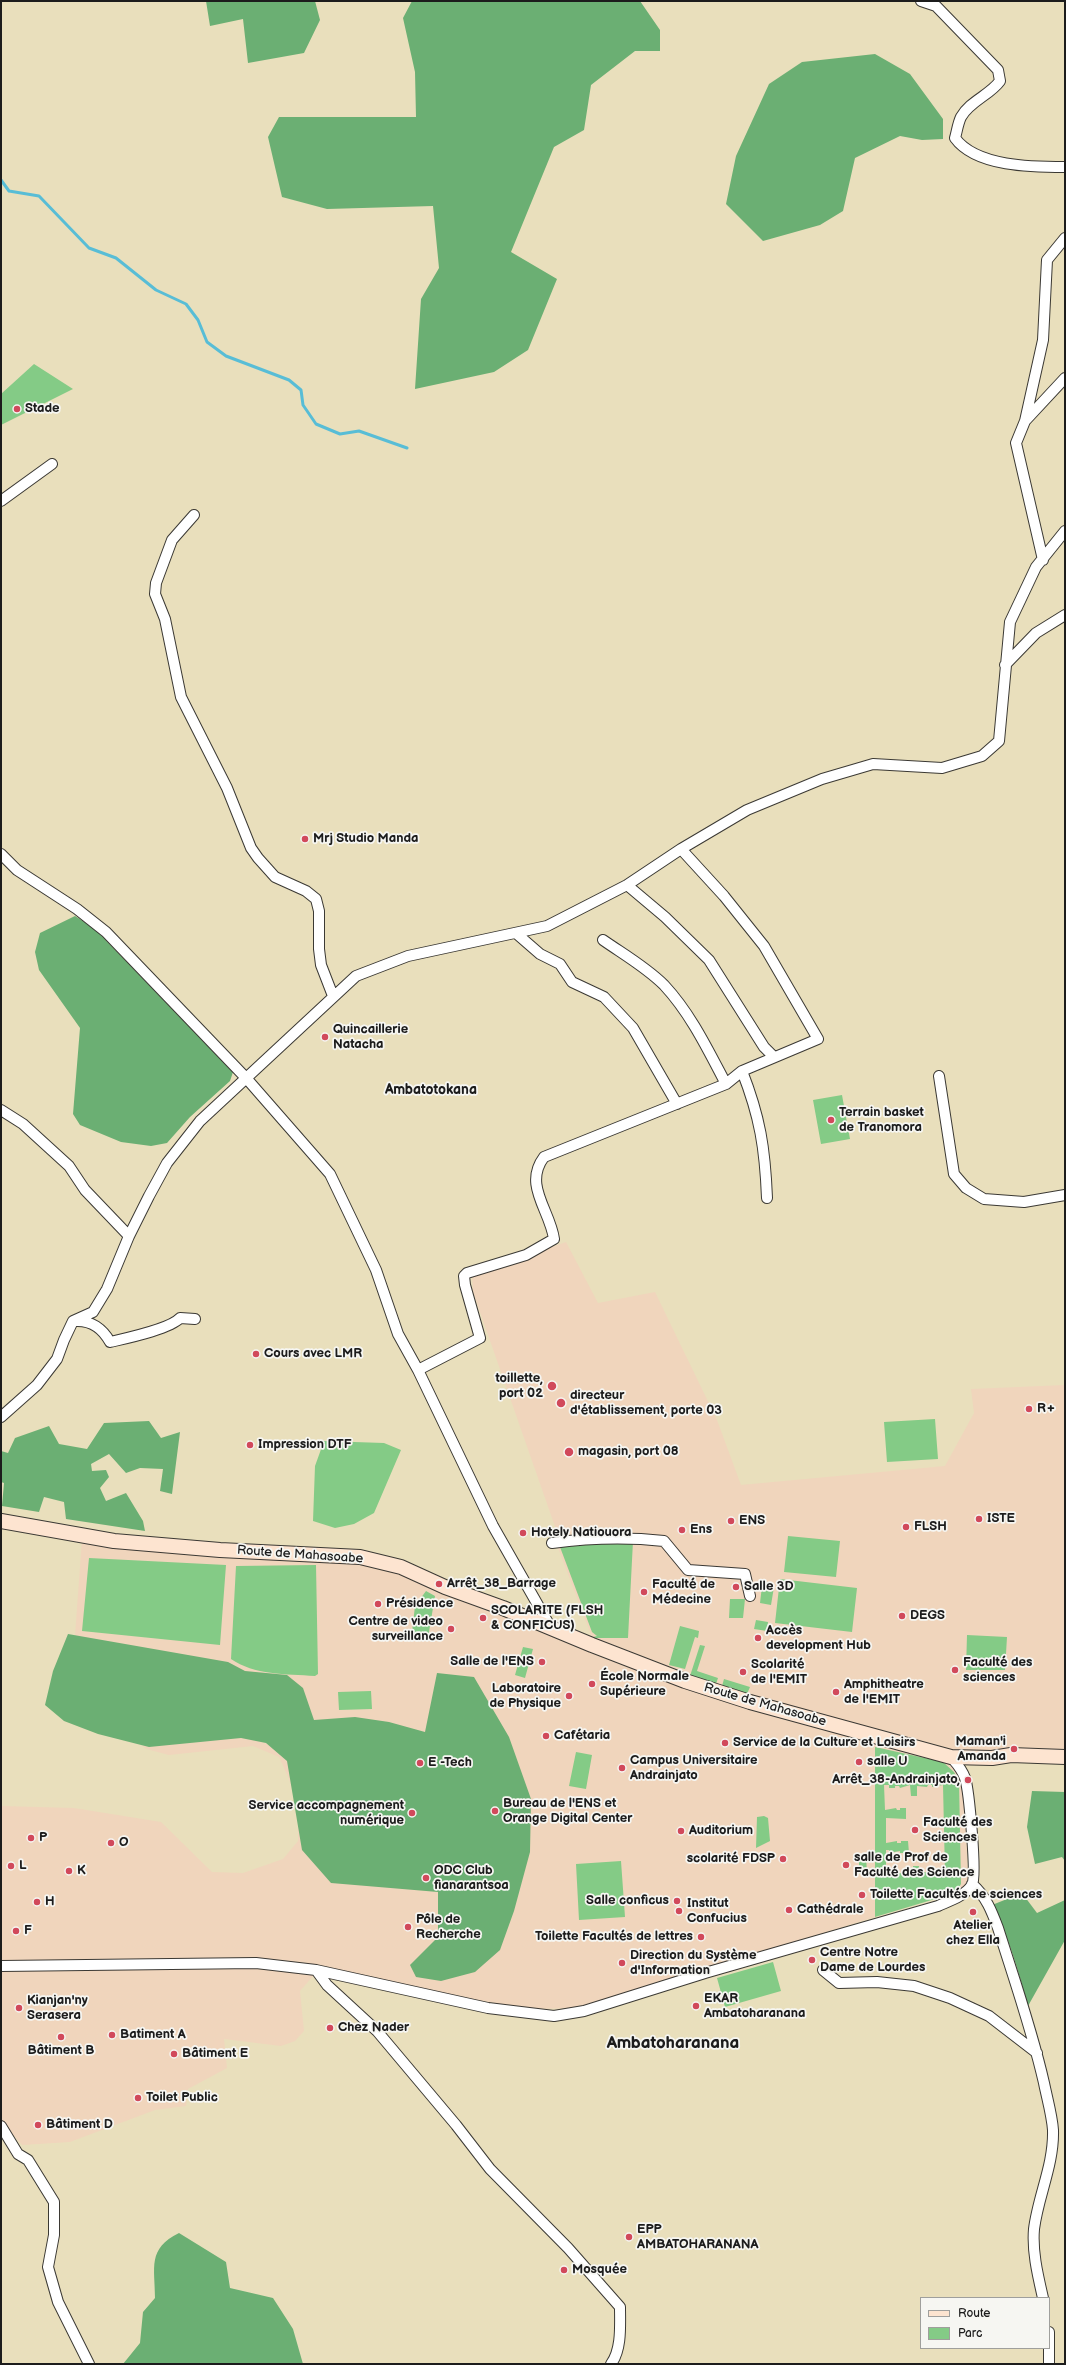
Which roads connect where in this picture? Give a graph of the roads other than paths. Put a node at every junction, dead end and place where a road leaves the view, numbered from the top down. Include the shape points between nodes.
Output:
1 (921, 1) edge
2 (1065, 167) edge
3 (1065, 238) edge
4 (1065, 378) edge
5 (1025, 421) junction
6 (52, 464) dead end
7 (1, 501) edge
8 (194, 515) dead end
9 (1065, 531) edge
10 (1043, 560) junction
11 (1065, 615) edge
12 (1005, 665) junction
13 (681, 849) junction
14 (1, 854) edge
15 (627, 885) junction
16 (517, 934) junction
17 (603, 940) dead end
18 (333, 996) junction
19 (772, 1056) junction
20 (742, 1071) junction
21 (939, 1076) dead end
22 (247, 1079) junction
23 (726, 1084) junction
24 (677, 1104) junction
25 (1, 1110) edge
26 (1065, 1195) edge
27 (767, 1198) dead end
28 (129, 1236) junction
29 (195, 1319) dead end
30 (73, 1321) junction
31 (418, 1370) junction
32 (1, 1417) edge
33 (1, 1521) edge
34 (552, 1543) dead end
35 (750, 1596) dead end
36 (551, 1628) junction
37 (951, 1757) junction
38 (1065, 1757) edge
39 (972, 1884) junction
40 (1, 1966) edge
41 (316, 1970) junction
42 (823, 1970) dead end
43 (1037, 2053) junction
44 (1, 2126) edge
45 (1043, 2297) edge
46 (1049, 2349) edge
47 (89, 2364) edge
48 (611, 2364) edge
49 (1049, 2364) edge

1 - 2 street via 936,6 998,70 1000,81 994,89 968,108 961,117 955,138 962,147 991,159 1022,166
3 - 5 street via 1047,260 1043,340
4 - 5 street
5 - 10 street via 1016,443
6 - 7 street
8 - 18 street via 172,540 156,583 155,594 165,619 182,697 227,788 251,848 275,877 306,891 316,899 319,911 321,966
9 - 10 street
10 - 12 street via 1036,567 1010,622
11 - 12 street via 1036,633
12 - 13 street via 999,741 982,756 942,768 873,764 822,779 747,810
13 - 15 street
13 - 19 street via 724,896 764,946 818,1039
14 - 22 street via 22,874 77,909 106,932
15 - 16 street via 547,926
15 - 19 street via 665,917 709,960
16 - 18 street via 408,956 387,963 356,976
16 - 24 street via 540,954 560,964 572,982 604,997 633,1028
17 - 23 street via 664,985 700,1034
18 - 22 street
19 - 20 street
20 - 23 street
20 - 27 street via 761,1128
21 - 26 street via 954,1174 966,1188 984,1199 1024,1202
22 - 28 street via 200,1121 167,1163
22 - 31 street via 330,1174 376,1270 398,1334
23 - 24 street
24 - 31 street via 544,1157 538,1165 535,1180 542,1204 552,1224 554,1239 526,1254 467,1273 464,1276 480,1338
25 - 28 street via 23,1124 69,1166 85,1190
28 - 30 street via 107,1289 93,1312
29 - 30 street via 180,1318 158,1329 110,1342 106,1334 95,1325 85,1320
30 - 32 street via 57,1359 37,1385
31 - 36 street via 493,1526
33 - 36 street, Route de Mahasoabe via 141,1544 360,1557 401,1567 444,1587
34 - 35 street via 590,1538 664,1541 688,1570 745,1574
36 - 37 street, Route de Mahasoabe via 685,1681 737,1698
37 - 38 street, Route de Mahasoabe
37 - 39 street via 961,1768 965,1778 972,1842
39 - 41 street via 965,1893 938,1906 584,2011 554,2016 488,2008
39 - 43 street via 981,1891 991,1908
40 - 41 street via 256,1962
41 - 48 street via 327,1985 377,2032 490,2169 568,2248 620,2307 616,2358
42 - 43 street via 839,1983 877,1982 914,1986 950,1998 989,2016
43 - 45 street via 1053,2130 1050,2160 1034,2230 1034,2252
44 - 47 street via 18,2154 28,2160 54,2202 54,2235 48,2267 58,2302
46 - 49 street

